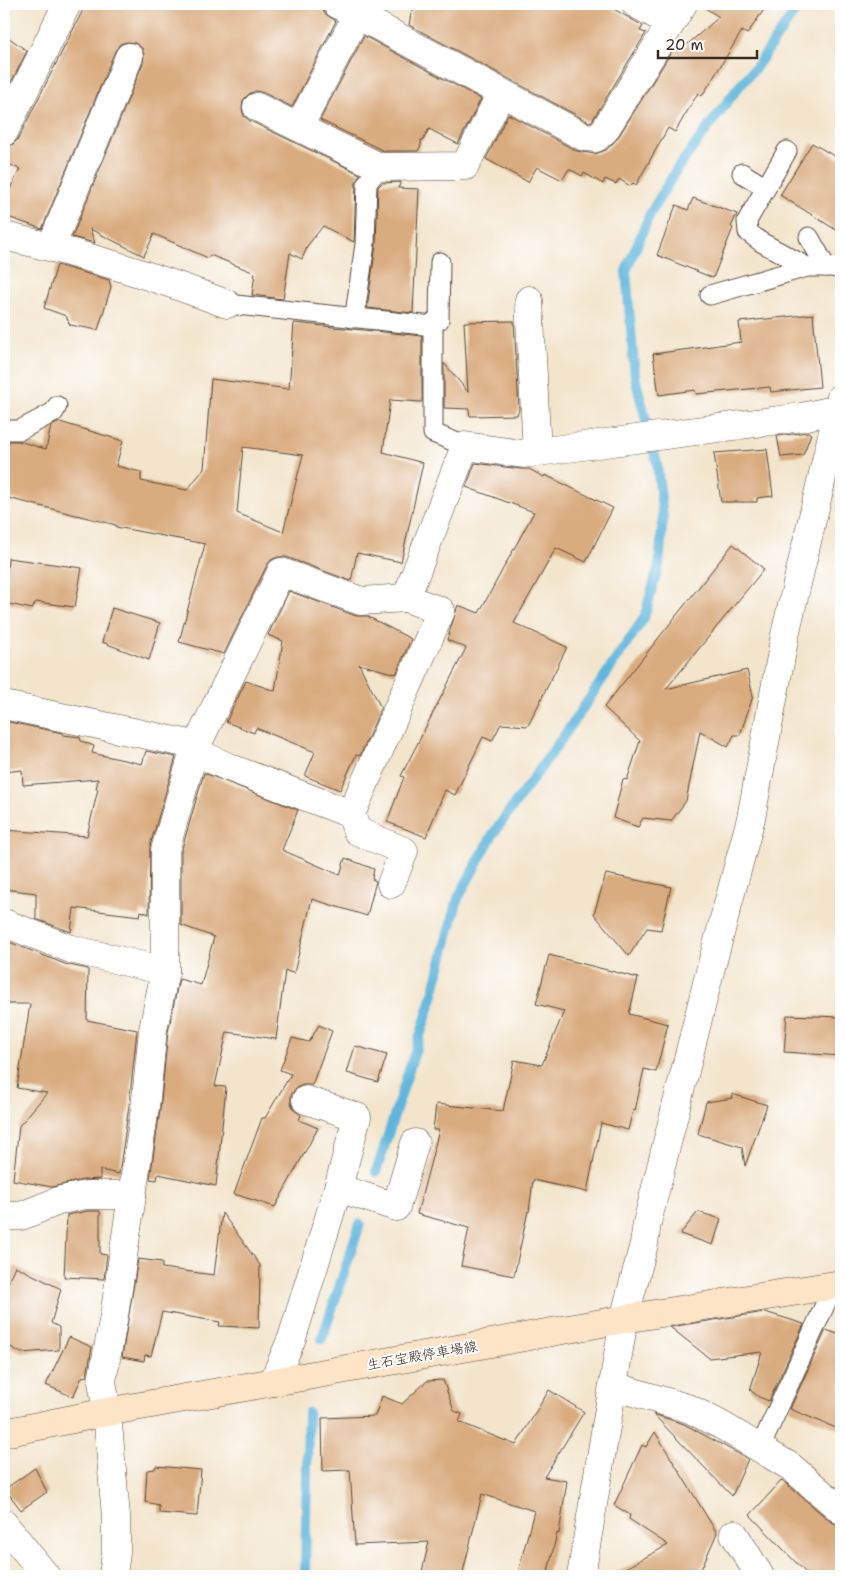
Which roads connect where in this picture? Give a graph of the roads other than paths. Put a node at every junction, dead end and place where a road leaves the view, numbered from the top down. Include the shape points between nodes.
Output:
1 (67, 4) edge
2 (636, 4) edge
3 (347, 9) edge
4 (677, 13) edge
5 (129, 57) dead end
6 (501, 93) junction
7 (257, 107) dead end
8 (299, 126) junction
9 (4, 132) edge
10 (786, 151) dead end
11 (380, 167) junction
12 (742, 173) dead end
13 (766, 188) junction
14 (4, 236) edge
15 (809, 237) dead end
16 (50, 246) junction
17 (440, 262) dead end
18 (825, 268) edge
19 (710, 296) dead end
20 (529, 300) dead end
21 (227, 304) joint
22 (353, 318) junction
23 (433, 326) junction
24 (840, 403) edge
25 (57, 406) dead end
26 (4, 430) edge
27 (465, 446) junction
28 (537, 452) junction
29 (835, 455) edge
30 (406, 598) junction
31 (4, 705) edge
32 (194, 751) junction
33 (351, 814) junction
34 (391, 884) dead end
35 (4, 923) edge
36 (165, 971) junction
37 (306, 1100) dead end
38 (415, 1143) dead end
39 (338, 1188) junction
40 (132, 1195) junction
41 (4, 1216) edge
42 (838, 1284) edge
43 (624, 1318) junction
44 (272, 1382) junction
45 (613, 1386) junction
46 (107, 1412) junction
47 (4, 1433) edge
48 (760, 1448) junction
49 (841, 1510) edge
50 (4, 1524) edge
51 (734, 1534) dead end
52 (46, 1576) edge
53 (113, 1576) edge
54 (581, 1576) edge
55 (760, 1576) edge

1 - 9 street
2 - 4 street
3 - 6 street
3 - 8 street
4 - 6 street via 604,131 596,138 584,137
5 - 16 street
6 - 11 street via 465,166
7 - 8 street
8 - 11 street
10 - 13 lane
11 - 22 lane via 368,183 365,244
12 - 13 lane
13 - 18 lane via 747,221 748,232 761,242
14 - 16 street
15 - 18 lane
16 - 21 street via 173,283
17 - 23 lane via 439,320
18 - 19 lane
20 - 28 street
21 - 22 lane
22 - 23 lane
23 - 27 lane via 433,432
24 - 28 street via 802,417
24 - 29 street
25 - 26 lane via 54,412 20,430
27 - 28 street via 523,454
27 - 30 street
29 - 43 street via 785,635 751,818
30 - 32 street via 361,601 281,572
30 - 33 street via 440,611
31 - 32 street via 185,743
32 - 33 street
32 - 36 street via 165,850
33 - 34 street via 358,831 404,851
35 - 36 street via 71,949
36 - 40 street via 153,1030
37 - 39 street via 358,1117
38 - 39 street via 396,1207
39 - 44 street via 292,1338
40 - 41 street via 86,1195 60,1200 21,1216
40 - 46 street via 102,1381
42 - 43 main road, 生石宝殿停車場線
42 - 48 lane
43 - 44 main road, 生石宝殿停車場線
43 - 45 street
44 - 46 main road, 生石宝殿停車場線
45 - 48 street via 690,1409
45 - 54 street
46 - 47 main road, 生石宝殿停車場線
46 - 53 street via 116,1517
48 - 49 street via 791,1467
50 - 52 street
51 - 55 street

